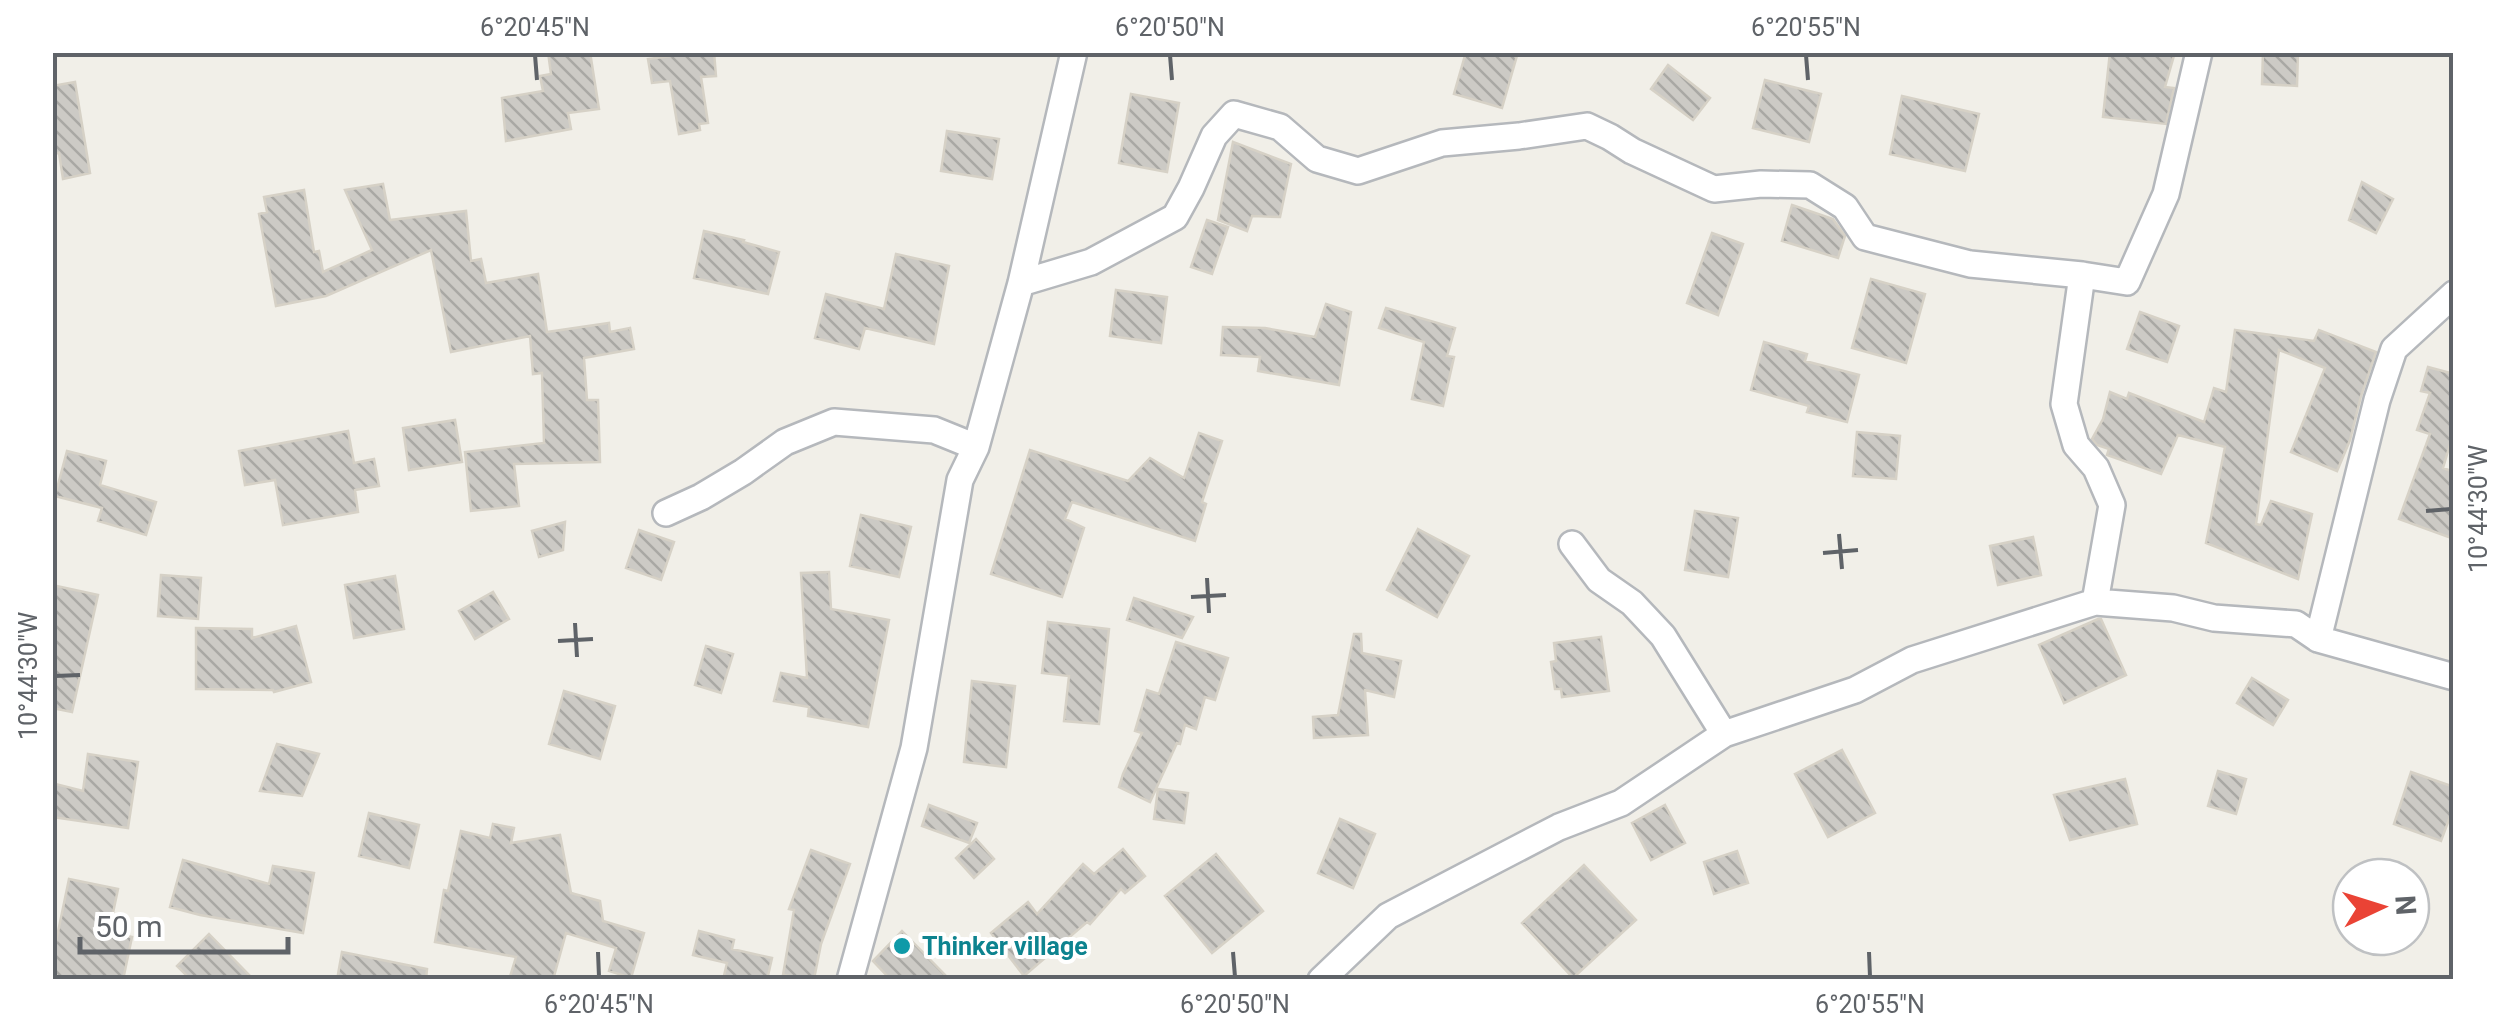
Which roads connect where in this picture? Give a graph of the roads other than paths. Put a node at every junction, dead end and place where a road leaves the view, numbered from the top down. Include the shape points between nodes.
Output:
1 (1074, 52) edge
2 (2199, 52) edge
3 (2082, 275) junction
4 (1021, 283) junction
5 (2454, 294) edge
6 (976, 448) junction
7 (666, 513) dead end
8 (1572, 544) dead end
9 (2095, 602) junction
10 (2318, 639) junction
11 (2454, 677) edge
12 (1724, 734) junction
13 (850, 980) edge
14 (1321, 980) edge

1 - 4 street
2 - 3 street via 2166,194 2127,282
3 - 4 street via 1970,264 1865,237 1845,207 1810,185 1714,188 1586,126 1442,143 1358,171 1317,159 1280,127 1234,114 1214,136 1175,217 1092,262
3 - 9 street via 2064,404 2076,445 2096,468 2112,506
4 - 6 street
5 - 10 street via 2394,349
6 - 7 street via 934,430 834,422 784,442
6 - 13 street via 960,480 914,748
8 - 12 street via 1599,580 1664,636
9 - 10 street via 2296,624
9 - 12 street via 1912,660 1855,690
10 - 11 street
12 - 14 street via 1621,803 1559,826 1388,916

